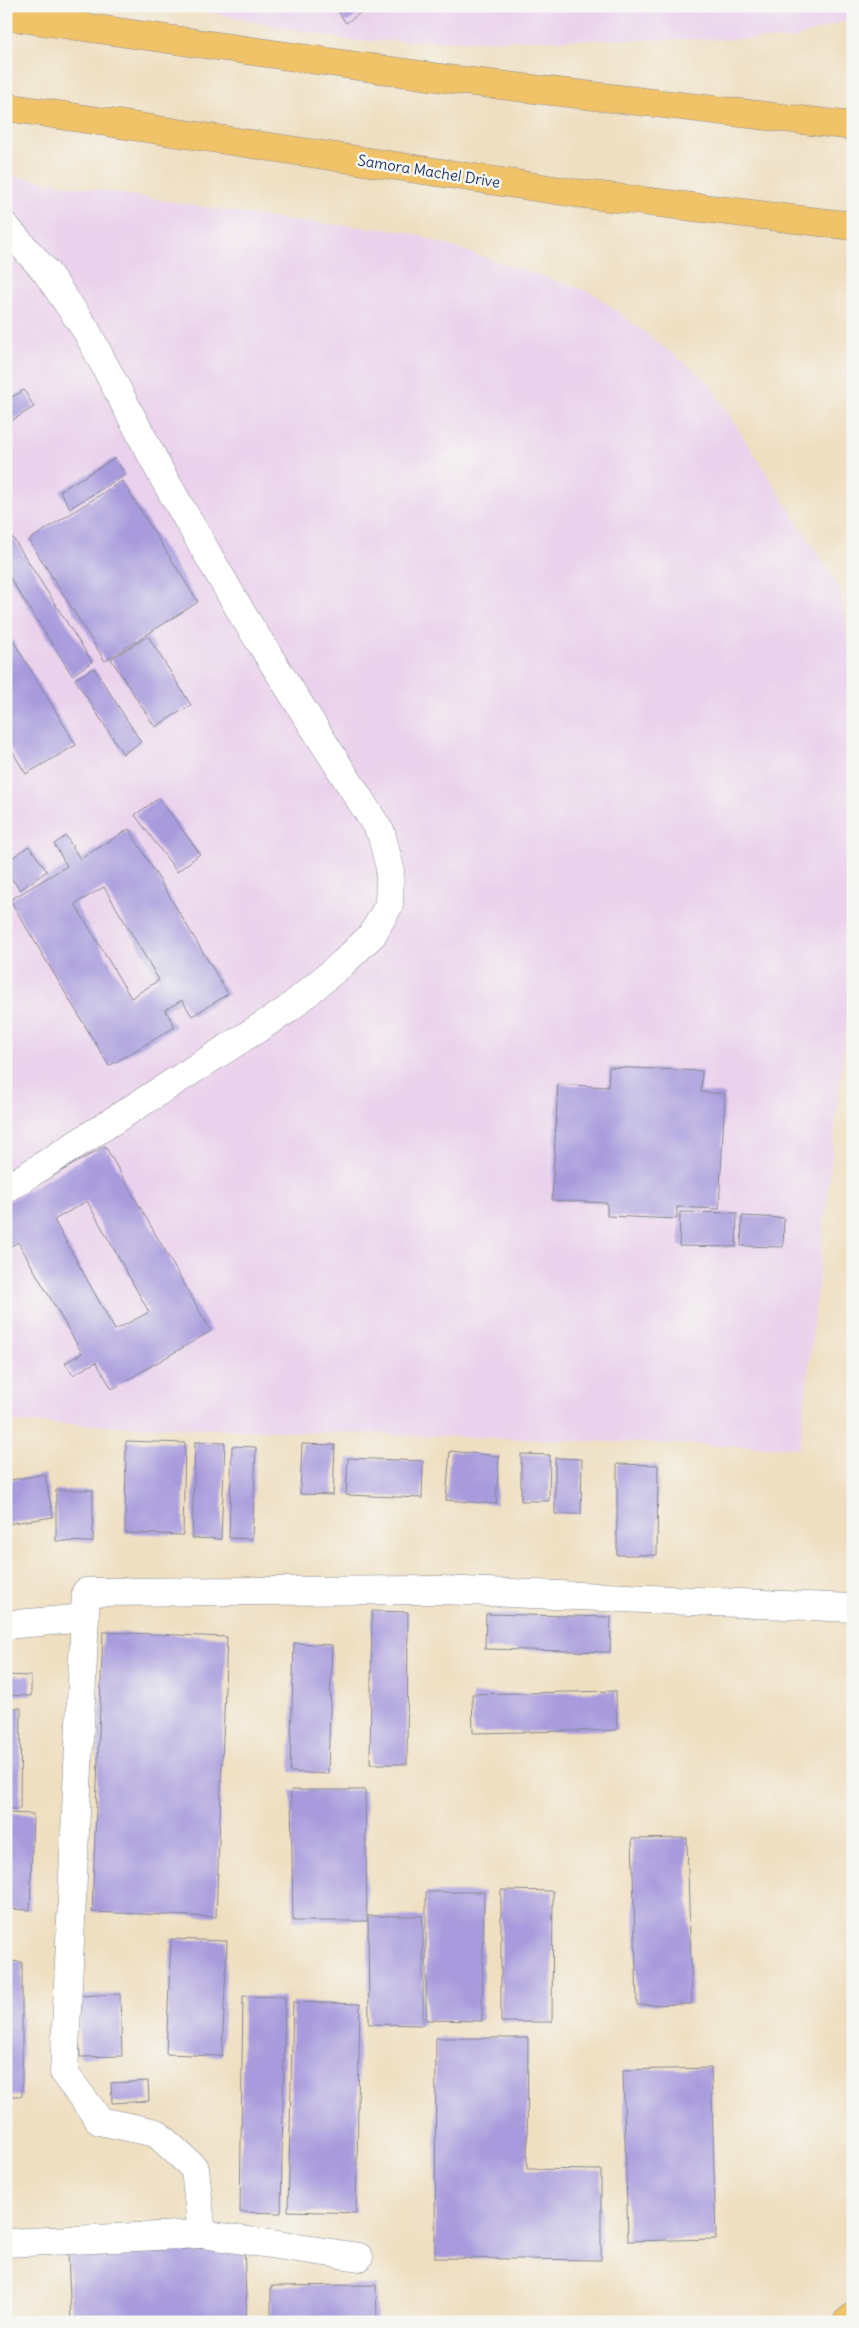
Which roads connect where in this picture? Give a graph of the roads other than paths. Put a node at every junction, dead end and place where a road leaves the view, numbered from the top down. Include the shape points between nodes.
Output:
1 (6, 16) edge
2 (6, 106) edge
3 (853, 126) edge
4 (6, 227) edge
5 (849, 229) edge
6 (6, 1189) edge
7 (853, 1608) edge
8 (85, 1618) junction
9 (6, 1626) edge
10 (202, 2234) junction
11 (6, 2243) edge
12 (359, 2257) dead end
13 (853, 2317) edge
14 (847, 2322) edge

1 - 3 main road via 456,80
2 - 5 main road, Samora Machel Drive via 575,193
4 - 6 street via 47,273 86,330 163,477 244,617 381,833 390,868 389,905 372,935 287,1010
7 - 8 street via 442,1590 86,1592
8 - 9 street
8 - 10 street via 64,2073 100,2121 156,2133 195,2169
10 - 11 street
10 - 12 street
13 - 14 main road

